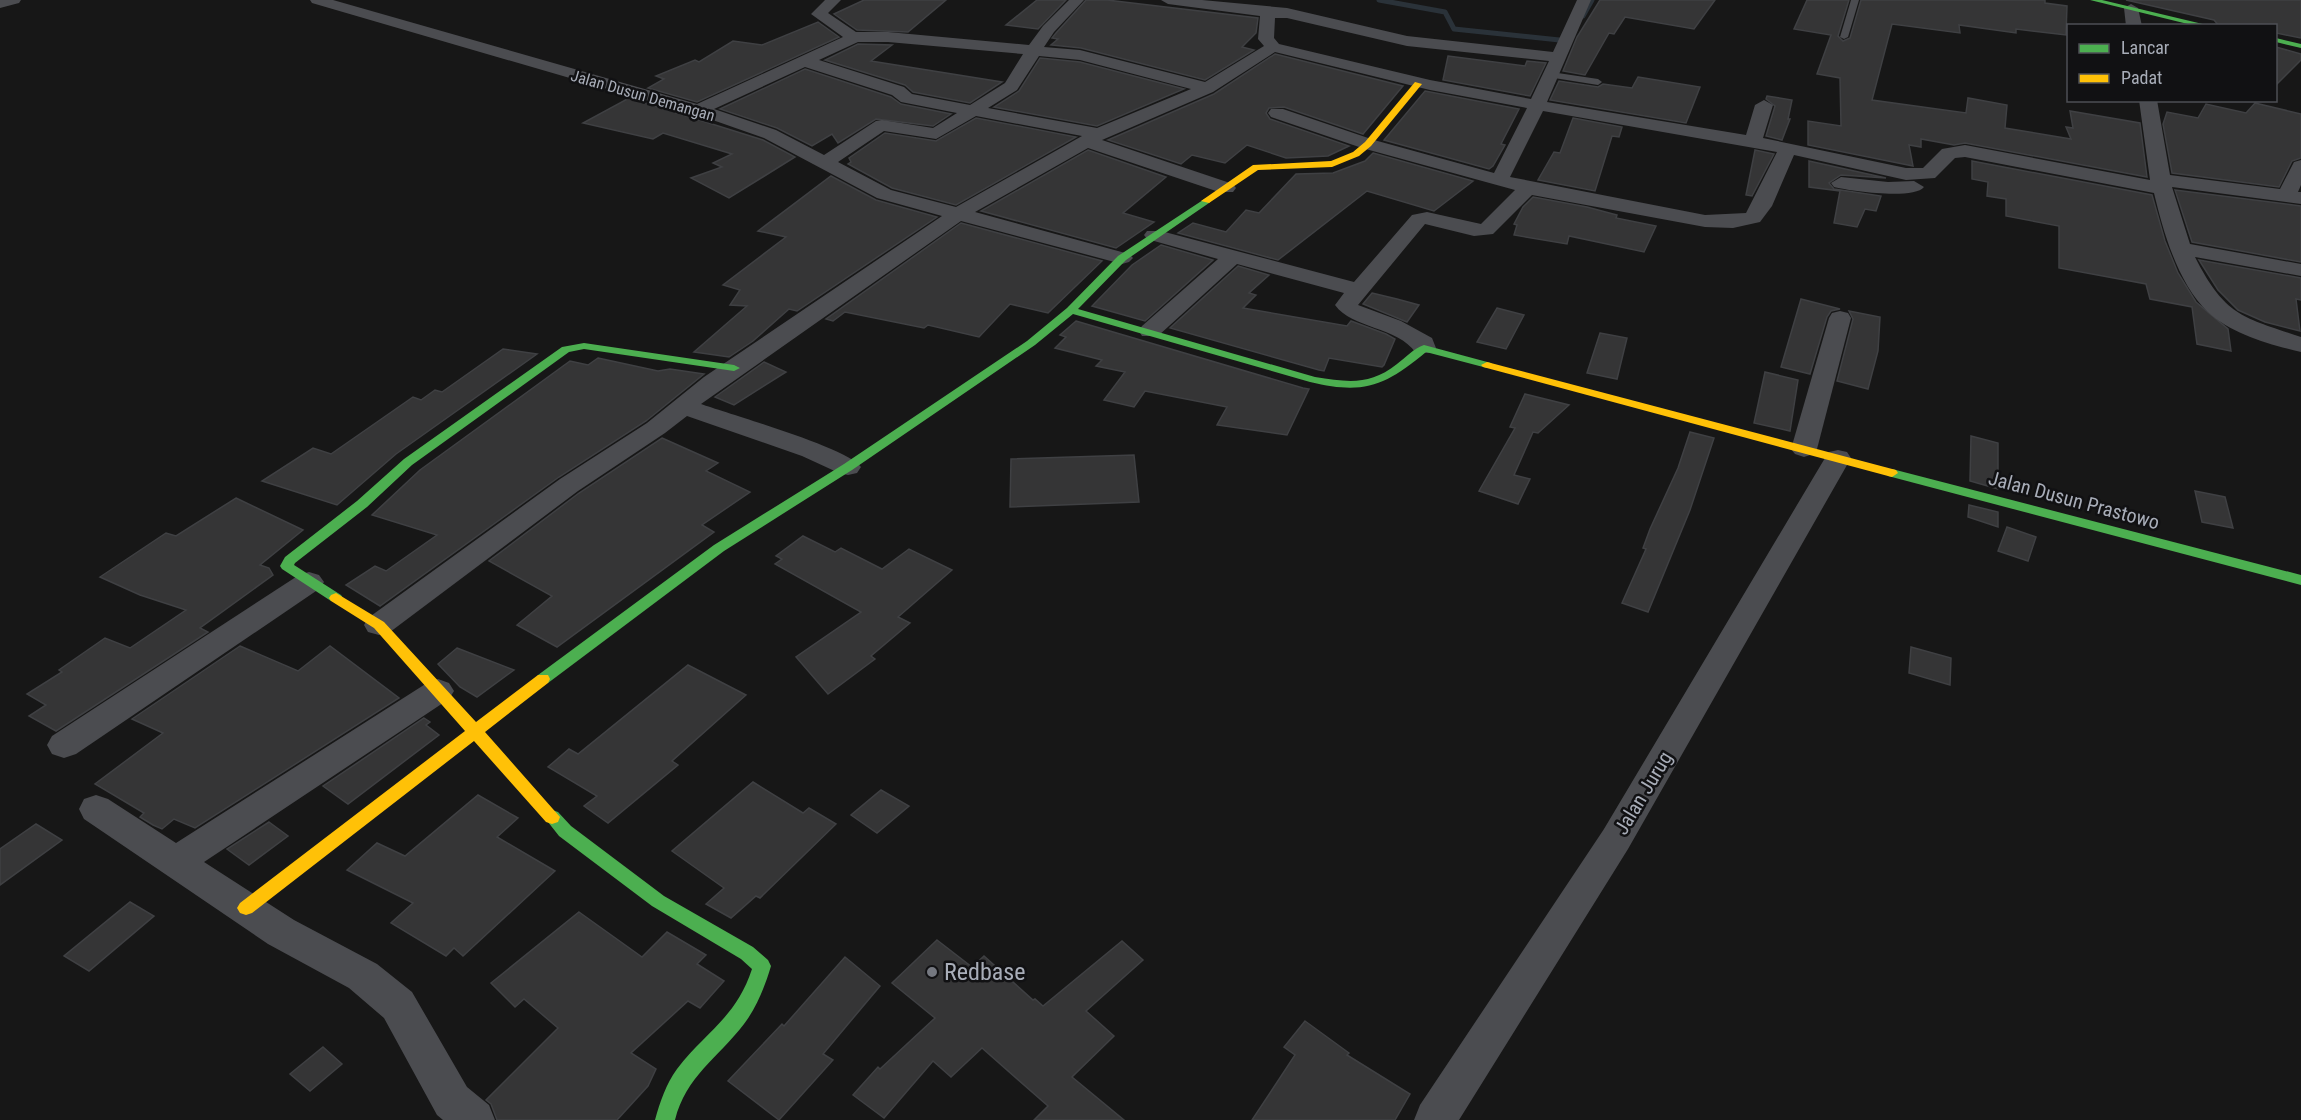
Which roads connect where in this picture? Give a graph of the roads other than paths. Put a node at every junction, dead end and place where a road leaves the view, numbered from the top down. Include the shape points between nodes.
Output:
1 (14, 0) edge
2 (317, 0) edge
3 (834, 0) edge
4 (1077, 0) edge
5 (1168, 0) edge
6 (1855, 0) edge
7 (2093, 0) edge
8 (1587, 3) edge
9 (0, 4) edge
10 (2131, 8) junction
11 (1268, 13) junction
12 (2134, 24) edge
13 (2199, 24) edge
14 (852, 37) junction
15 (1844, 37) dead end
16 (2277, 40) edge
17 (1563, 46) junction
18 (2301, 46) edge
19 (1273, 47) junction
20 (1033, 51) junction
21 (807, 62) junction
22 (1551, 75) junction
23 (1598, 82) dead end
24 (1418, 84) junction
25 (1207, 88) junction
26 (2148, 102) edge
27 (1538, 104) junction
28 (1764, 105) dead end
29 (698, 110) junction
30 (975, 111) junction
31 (1277, 113) dead end
32 (1093, 137) junction
33 (1753, 141) junction
34 (1368, 144) junction
35 (1788, 147) junction
36 (825, 162) junction
37 (2301, 166) edge
38 (1919, 175) junction
39 (1499, 181) junction
40 (1841, 183) dead end
41 (2160, 183) junction
42 (1226, 188) junction
43 (1528, 188) junction
44 (2293, 197) edge
45 (958, 214) junction
46 (1154, 235) junction
47 (2179, 248) junction
48 (1233, 256) junction
49 (1122, 258) junction
50 (2301, 270) edge
51 (1358, 290) junction
52 (1071, 310) junction
53 (1840, 318) dead end
54 (1150, 331) junction
55 (2301, 345) edge
56 (1424, 348) junction
57 (734, 368) junction
58 (683, 406) junction
59 (1804, 449) junction
60 (1838, 458) junction
61 (848, 467) junction
62 (2301, 580) edge
63 (309, 582) junction
64 (379, 625) junction
65 (438, 691) junction
66 (475, 732) junction
67 (64, 745) dead end
68 (96, 809) dead end
69 (175, 862) junction
70 (246, 908) junction
71 (474, 1120) edge
72 (664, 1120) edge
73 (1435, 1120) edge

1 - 9 street
2 - 29 street, Jalan Dusun Demangan
3 - 14 street via 819,14
4 - 20 street via 1057,18
5 - 11 street
6 - 15 lane
7 - 10 street
8 - 17 street
10 - 12 street
10 - 13 street
11 - 17 street via 1301,15 1407,41
11 - 19 street via 1266,39
14 - 20 street
14 - 21 street via 846,44
16 - 18 street
17 - 22 street
19 - 24 street
19 - 25 street
20 - 25 street via 1080,55
20 - 30 street via 1011,86
21 - 29 street
21 - 30 street via 907,98
22 - 23 lane
22 - 27 street
24 - 27 street
24 - 34 street
25 - 32 street
26 - 41 street
27 - 33 street
27 - 39 street
28 - 33 street
29 - 36 street, Jalan Dusun Demangan via 770,134
30 - 32 street
30 - 36 street via 936,134 892,125 876,127
31 - 34 street
32 - 42 street
32 - 45 street
33 - 35 street
34 - 39 street
34 - 42 street via 1332,164 1256,167
35 - 38 street
35 - 43 street via 1762,206 1753,218 1733,222 1705,221
36 - 45 street, Jalan Dusun Demangan via 876,191
37 - 44 street
38 - 40 street via 1914,187 1904,189
38 - 41 street via 1928,174 1949,153 1965,151
39 - 43 street
41 - 44 street
41 - 47 street
42 - 46 street
43 - 51 street via 1486,230 1419,219
45 - 49 street, Jalan Dusun Demangan
45 - 57 street
46 - 48 street
46 - 49 street
47 - 50 street
47 - 55 street via 2207,299 2219,311
48 - 51 street
48 - 54 street
49 - 52 street
51 - 56 street via 1346,307 1411,335 1424,343
52 - 54 street
52 - 61 street via 988,374
53 - 59 street
54 - 56 street via 1314,380 1353,387 1379,385
56 - 59 street, Jalan Dusun Prastowo
57 - 58 street
57 - 63 street via 584,346 566,349 417,455 290,560 287,566 291,571
58 - 61 street
58 - 64 street
59 - 60 street, Jalan Dusun Prastowo
60 - 62 street, Jalan Dusun Prastowo
60 - 73 street, Jalan Jurug via 1616,839
61 - 66 street via 652,595
63 - 64 street
63 - 67 street
64 - 65 street
65 - 66 street
65 - 69 street
66 - 70 street
66 - 72 street via 565,831 657,901 747,953 762,966 755,992 735,1022 679,1076 670,1092
68 - 69 street
69 - 70 street
70 - 71 street via 281,932 363,976 398,1005 452,1101

